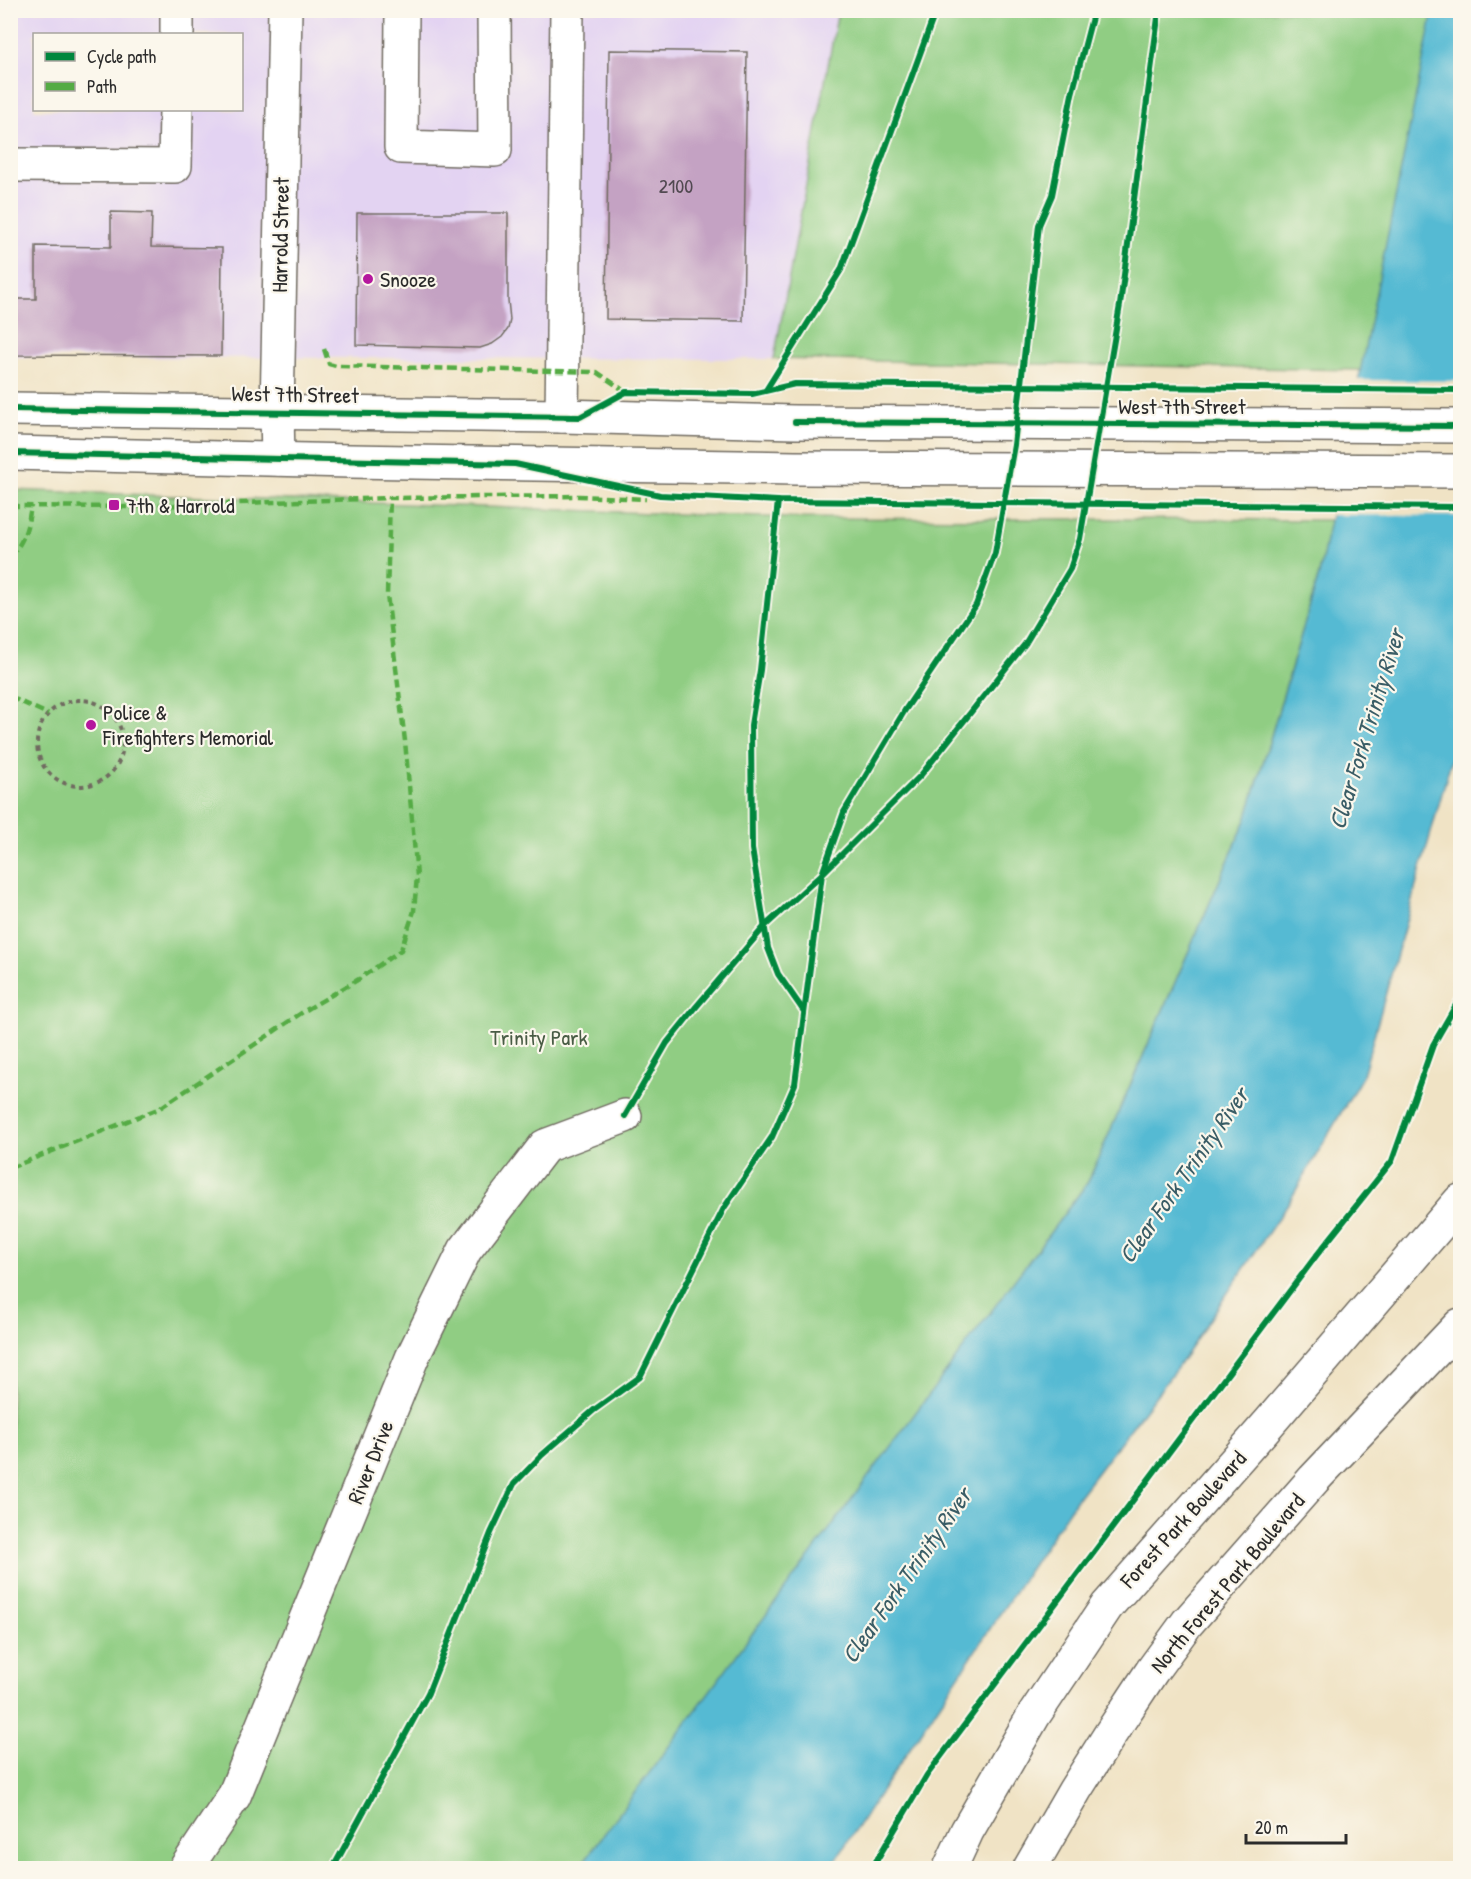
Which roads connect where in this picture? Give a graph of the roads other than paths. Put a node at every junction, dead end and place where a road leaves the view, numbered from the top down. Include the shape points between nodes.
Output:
1 (177, 10) edge
2 (285, 10) edge
3 (402, 10) edge
4 (494, 10) edge
5 (567, 10) edge
6 (177, 33) edge
7 (176, 111) edge
8 (10, 165) edge
9 (10, 409) edge
10 (277, 412) junction
11 (562, 416) junction
12 (1461, 426) edge
13 (10, 453) edge
14 (278, 459) junction
15 (1461, 471) edge
16 (625, 1116) dead end
17 (1461, 1201) edge
18 (1461, 1325) edge
19 (186, 1869) edge
20 (950, 1869) edge
21 (1030, 1869) edge

1 - 6 main road
2 - 10 main road, Harrold Street
3 - 4 main road via 401,147 495,150
5 - 11 main road
7 - 8 main road via 175,165
9 - 10 main road, West 7th Street
10 - 11 main road, West 7th Street
10 - 14 main road, Harrold Street
11 - 12 main road, West 7th Street via 795,422
13 - 14 main road
14 - 15 main road via 795,468
16 - 19 main road, River Drive via 545,1146 465,1250 412,1358 234,1796
17 - 20 main road, Forest Park Boulevard via 1107,1605 1034,1715 967,1831
18 - 21 main road, North Forest Park Boulevard via 1314,1479 1187,1623 1111,1733

